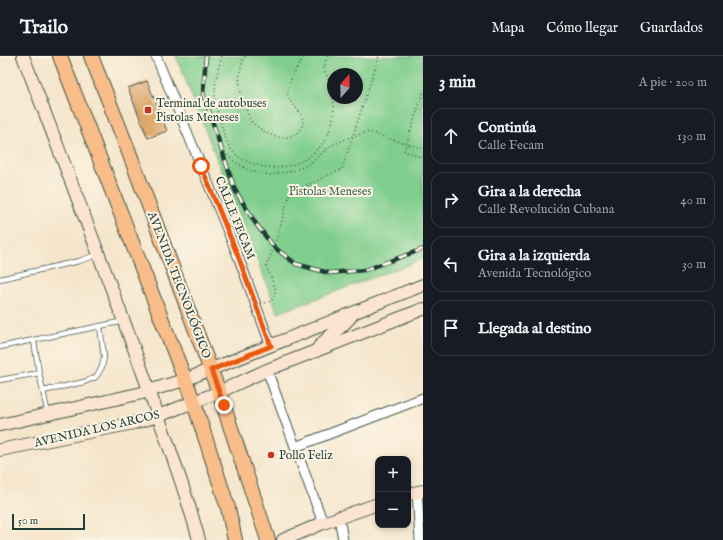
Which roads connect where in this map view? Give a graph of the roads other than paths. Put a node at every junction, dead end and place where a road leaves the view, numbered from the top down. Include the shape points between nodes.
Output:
1 (23, 56) edge
2 (60, 56) edge
3 (91, 56) edge
4 (156, 56) edge
5 (99, 255) junction
6 (0, 279) edge
7 (423, 285) edge
8 (423, 310) edge
9 (354, 312) junction
10 (124, 321) junction
11 (100, 327) junction
12 (34, 341) junction
13 (271, 346) junction
14 (0, 347) edge
15 (316, 352) junction
16 (211, 370) junction
17 (267, 370) junction
18 (39, 373) junction
19 (0, 380) edge
20 (184, 380) junction
21 (43, 391) junction
22 (149, 391) junction
23 (220, 392) junction
24 (423, 398) edge
25 (194, 403) junction
26 (48, 415) junction
27 (158, 416) junction
28 (0, 425) edge
29 (295, 447) junction
30 (0, 450) edge
31 (416, 492) edge
32 (375, 505) edge
33 (339, 517) junction
34 (323, 523) junction
35 (199, 540) edge
36 (236, 540) edge
37 (268, 540) edge
38 (283, 540) edge
39 (342, 540) edge
40 (420, 540) edge

1 - 5 street
2 - 20 main road
3 - 16 main road, AVENIDA TECNOLÓGICO
4 - 13 street, CALLE FECAM via 232,242
5 - 6 lane
5 - 10 street
7 - 9 street, AVENIDA LOS ARCOS
8 - 15 street, AVENIDA LOS ARCOS
9 - 13 street, AVENIDA LOS ARCOS
9 - 15 street via 339,330 324,340
10 - 11 lane
10 - 22 street
11 - 12 lane
11 - 21 lane via 104,357 96,377
12 - 14 lane
12 - 18 lane
13 - 16 street, AVENIDA LOS ARCOS
15 - 17 street, AVENIDA LOS ARCOS
16 - 20 street, AVENIDA LOS ARCOS
16 - 23 main road, AVENIDA TECNOLÓGICO
17 - 23 street, AVENIDA LOS ARCOS
17 - 29 street
18 - 19 lane
18 - 21 lane
20 - 22 street, AVENIDA LOS ARCOS
20 - 25 main road
21 - 26 lane
22 - 26 street, AVENIDA LOS ARCOS
22 - 27 street
23 - 25 street, AVENIDA LOS ARCOS
23 - 37 main road, AVENIDA TECNOLÓGICO
24 - 29 street
25 - 27 street, AVENIDA LOS ARCOS
25 - 36 main road
26 - 28 street, AVENIDA LOS ARCOS
27 - 30 street, AVENIDA LOS ARCOS
27 - 35 street via 181,477
29 - 34 street
31 - 40 street
32 - 33 street
33 - 34 street
33 - 39 street
34 - 38 street

